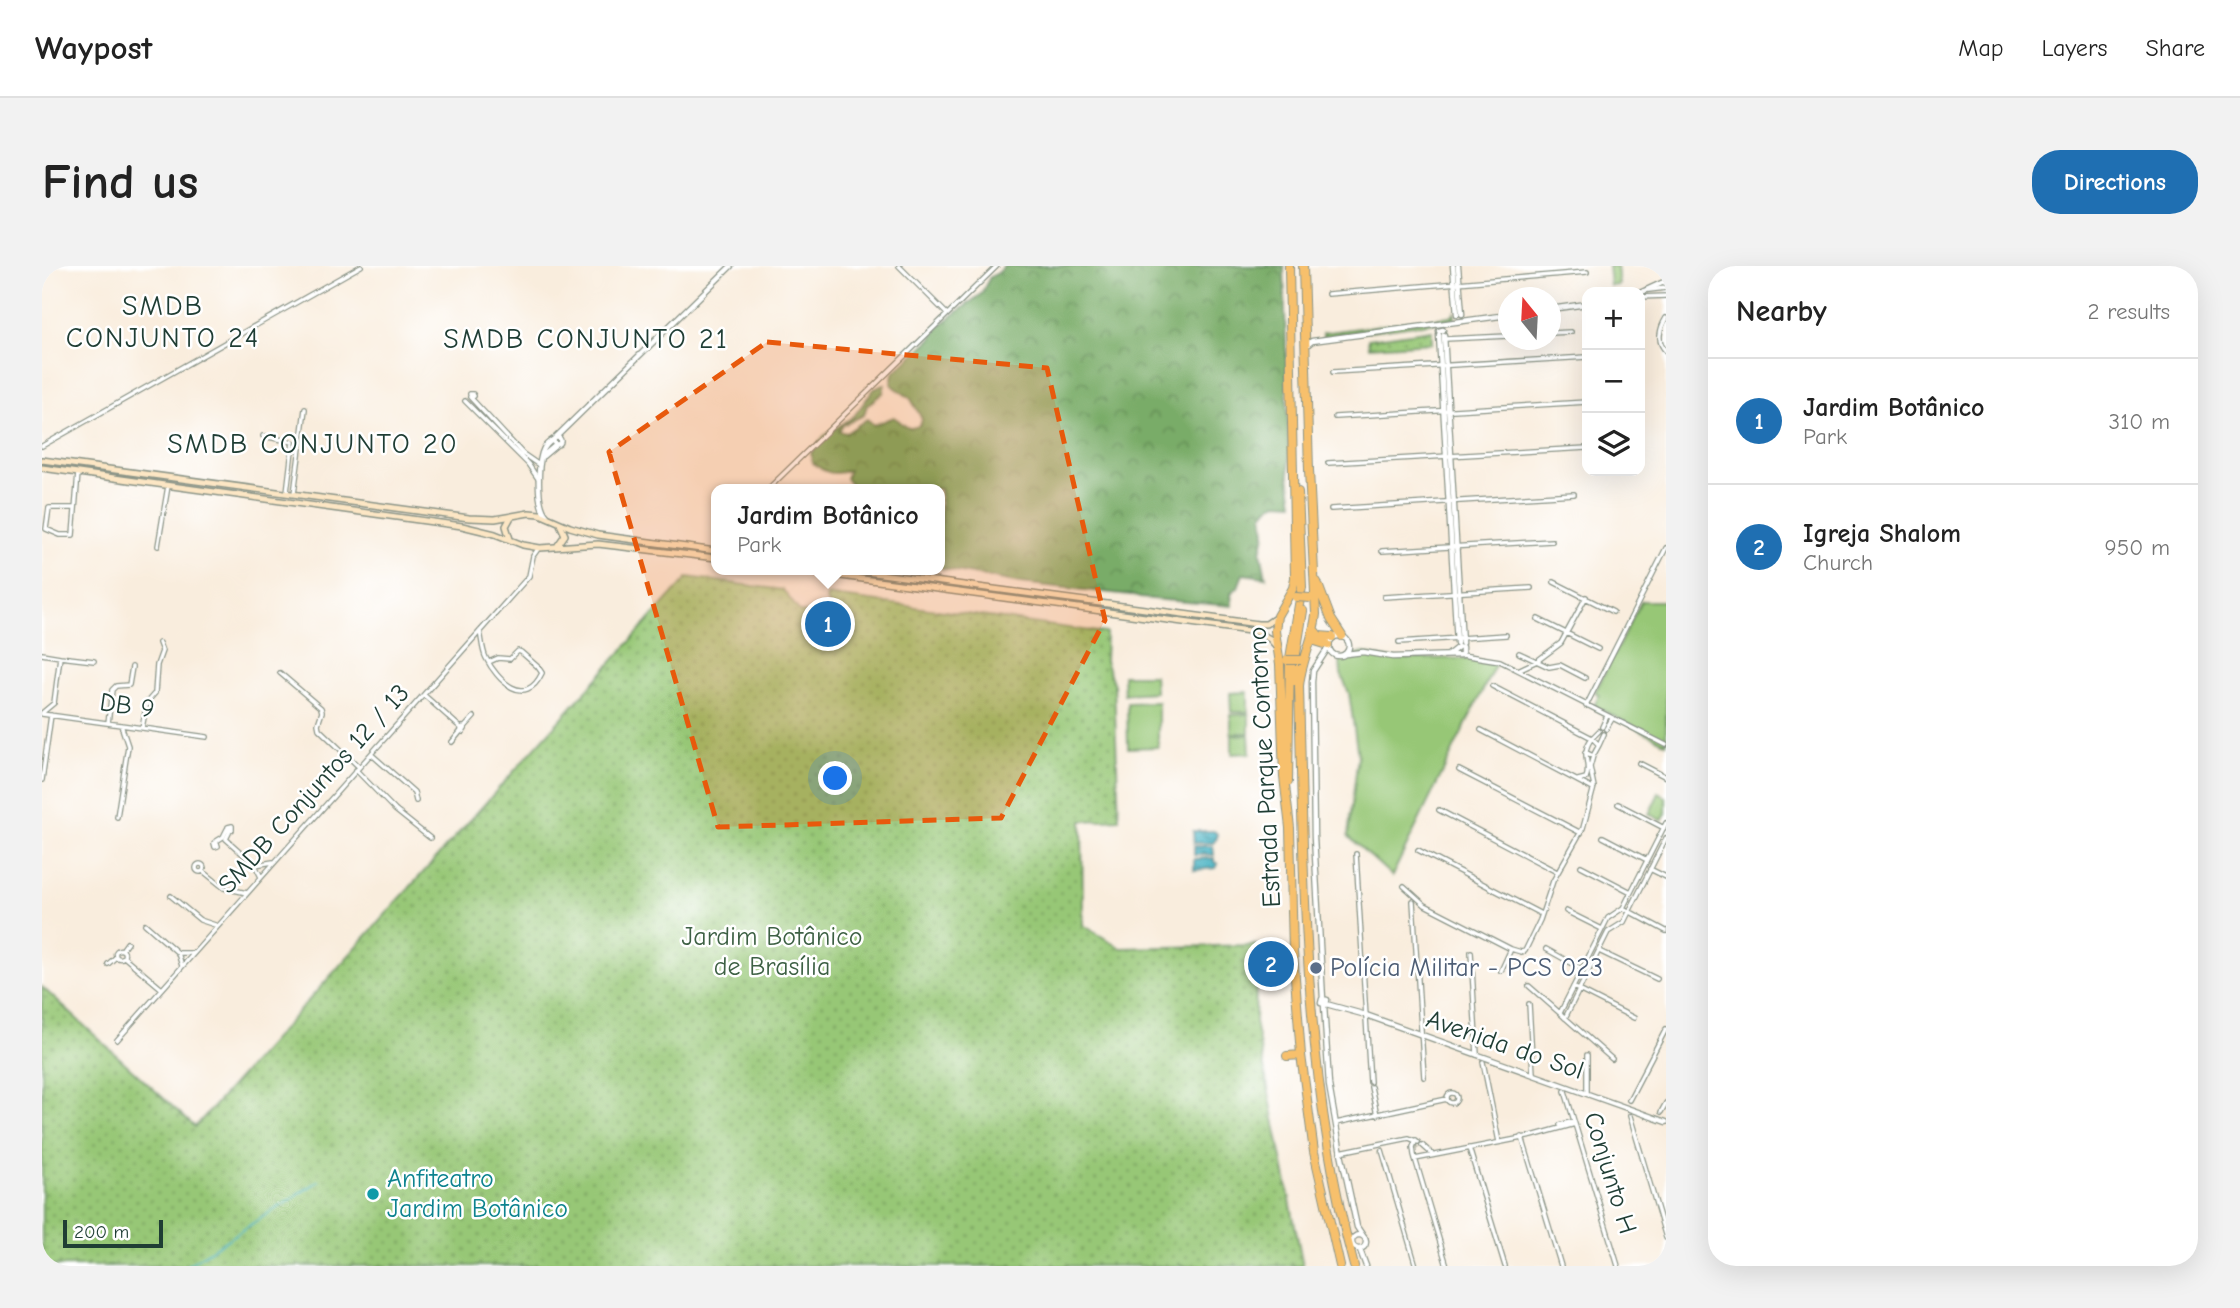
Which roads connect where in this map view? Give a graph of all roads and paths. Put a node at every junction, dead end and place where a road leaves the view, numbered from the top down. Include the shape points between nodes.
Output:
1 (361, 266) edge
2 (732, 266) edge
3 (900, 266) edge
4 (997, 266) edge
5 (1289, 266) edge
6 (1303, 266) edge
7 (1456, 266) edge
8 (1587, 272) dead end
9 (1666, 281) edge
10 (1457, 283) junction
11 (1666, 288) edge
12 (1647, 290) joint
13 (1328, 294) dead end
14 (1645, 295) edge
15 (1666, 296) edge
16 (1582, 305) edge
17 (1561, 308) edge
18 (947, 314) junction
19 (1498, 315) edge
20 (1460, 316) junction
21 (1666, 318) edge
22 (1441, 332) junction
23 (1561, 332) edge
24 (1571, 332) dead end
25 (1498, 335) edge
26 (1307, 342) junction
27 (1666, 351) edge
28 (1582, 357) edge
29 (1443, 365) junction
30 (1334, 372) dead end
31 (472, 396) dead end
32 (465, 401) dead end
33 (1582, 402) edge
34 (305, 409) dead end
35 (1446, 411) junction
36 (1335, 417) dead end
37 (263, 436) dead end
38 (42, 446) edge
39 (1582, 448) edge
40 (1449, 456) junction
41 (1309, 458) junction
42 (42, 460) edge
43 (541, 463) junction
44 (1328, 463) dead end
45 (1294, 464) junction
46 (89, 466) junction
47 (42, 468) edge
48 (78, 473) junction
49 (87, 475) junction
50 (540, 482) junction
51 (773, 484) edge
52 (168, 485) junction
53 (286, 494) junction
54 (294, 494) junction
55 (1574, 494) dead end
56 (539, 501) junction
57 (1451, 502) junction
58 (74, 508) junction
59 (1331, 509) dead end
60 (529, 513) junction
61 (511, 517) junction
62 (547, 517) junction
63 (560, 523) junction
64 (510, 539) junction
65 (1552, 541) dead end
66 (523, 545) junction
67 (558, 545) junction
68 (158, 547) dead end
69 (1454, 547) junction
70 (540, 548) junction
71 (1666, 548) edge
72 (711, 550) edge
73 (1382, 551) dead end
74 (711, 557) edge
75 (531, 561) junction
76 (1313, 567) junction
77 (833, 575) edge
78 (888, 575) edge
79 (1554, 582) dead end
80 (1531, 588) dead end
81 (1457, 593) junction
82 (1299, 594) junction
83 (1384, 597) dead end
84 (1586, 597) junction
85 (1083, 601) junction
86 (1287, 601) junction
87 (1313, 601) junction
88 (1090, 602) junction
89 (1082, 609) junction
90 (1089, 610) junction
91 (1613, 612) dead end
92 (1278, 616) junction
93 (1538, 619) dead end
94 (480, 631) junction
95 (1315, 631) junction
96 (1567, 633) junction
97 (1506, 635) dead end
98 (1346, 639) junction
99 (1312, 642) junction
100 (1399, 642) dead end
101 (159, 643) dead end
102 (1330, 643) junction
103 (1460, 644) junction
104 (1278, 649) junction
105 (1598, 649) dead end
106 (1363, 652) junction
107 (1308, 653) junction
108 (1346, 653) junction
109 (1519, 653) dead end
110 (42, 654) edge
111 (1448, 655) junction
112 (1462, 655) junction
113 (1335, 656) junction
114 (60, 657) junction
115 (94, 661) dead end
116 (1320, 661) junction
117 (1537, 661) junction
118 (489, 662) junction
119 (132, 667) dead end
120 (1518, 670) junction
121 (280, 673) dead end
122 (1585, 678) dead end
123 (1492, 686) dead end
124 (424, 695) junction
125 (1586, 706) junction
126 (42, 714) edge
127 (51, 715) junction
128 (1607, 716) junction
129 (474, 717) dead end
130 (1612, 719) junction
131 (108, 723) junction
132 (121, 725) junction
133 (142, 728) junction
134 (462, 729) junction
135 (1603, 729) junction
136 (1481, 730) dead end
137 (207, 737) dead end
138 (1592, 738) junction
139 (452, 742) dead end
140 (1666, 745) edge
141 (1599, 746) junction
142 (1585, 752) junction
143 (371, 754) junction
144 (1593, 756) junction
145 (1639, 763) dead end
146 (358, 769) junction
147 (1460, 770) dead end
148 (1588, 774) junction
149 (1302, 775) junction
150 (1666, 777) edge
151 (42, 780) edge
152 (1579, 780) junction
153 (1287, 788) junction
154 (1592, 788) junction
155 (416, 801) dead end
156 (1618, 804) dead end
157 (1439, 810) dead end
158 (117, 817) dead end
159 (1665, 826) edge
160 (1581, 833) junction
161 (1603, 837) dead end
162 (430, 838) dead end
163 (1666, 838) edge
164 (226, 839) junction
165 (1656, 843) junction
166 (1662, 846) junction
167 (1418, 850) dead end
168 (1356, 854) dead end
169 (1647, 860) junction
170 (275, 861) junction
171 (255, 865) junction
172 (1581, 866) dead end
173 (1650, 869) junction
174 (203, 871) dead end
175 (1557, 872) junction
176 (261, 877) junction
177 (1666, 877) edge
178 (1639, 878) junction
179 (1644, 881) junction
180 (1404, 887) dead end
181 (1631, 892) junction
182 (247, 894) junction
183 (171, 896) dead end
184 (1413, 901) dead end
185 (1623, 908) junction
186 (1566, 911) dead end
187 (1629, 911) junction
188 (1541, 914) junction
189 (145, 924) dead end
190 (218, 926) junction
191 (1602, 929) junction
192 (1666, 931) edge
193 (127, 943) dead end
194 (1593, 947) junction
195 (1511, 949) junction
196 (1545, 949) dead end
197 (122, 950) junction
198 (1599, 951) junction
199 (1471, 952) dead end
200 (178, 953) junction
201 (193, 953) junction
202 (116, 957) junction
203 (124, 957) junction
204 (108, 964) dead end
205 (182, 966) junction
206 (1582, 969) junction
207 (1501, 971) dead end
208 (1657, 979) dead end
209 (1529, 986) dead end
210 (1573, 987) junction
211 (162, 989) junction
212 (1579, 991) junction
213 (1323, 1003) junction
214 (1529, 1004) dead end
215 (1560, 1013) junction
216 (1366, 1016) junction
217 (1565, 1018) junction
218 (1634, 1018) dead end
219 (1666, 1029) edge
220 (1421, 1035) junction
221 (117, 1040) dead end
222 (1301, 1055) junction
223 (1477, 1055) junction
224 (1587, 1055) dead end
225 (1287, 1056) dead end
226 (1612, 1059) dead end
227 (1483, 1062) dead end
228 (1533, 1074) junction
229 (1424, 1077) dead end
230 (1325, 1086) junction
231 (1565, 1091) dead end
232 (1587, 1094) junction
233 (1447, 1100) dead end
234 (1629, 1100) dead end
235 (1666, 1103) edge
236 (1661, 1112) dead end
237 (1377, 1115) junction
238 (1630, 1116) dead end
239 (1664, 1120) edge
240 (1574, 1122) junction
241 (1336, 1123) junction
242 (1522, 1137) junction
243 (1499, 1142) junction
244 (1417, 1144) junction
245 (1469, 1148) junction
246 (1381, 1149) junction
247 (1329, 1151) junction
248 (1314, 1152) junction
249 (1340, 1152) junction
250 (1432, 1154) junction
251 (1424, 1157) junction
252 (1415, 1158) junction
253 (1336, 1185) junction
254 (1322, 1186) junction
255 (1355, 1235) junction
256 (1666, 1238) edge
257 (1360, 1252) junction
258 (1340, 1266) edge
259 (1354, 1266) edge
260 (1366, 1266) edge
261 (1416, 1266) edge
262 (1447, 1266) edge
263 (1505, 1266) edge
264 (1561, 1266) edge
265 (1618, 1266) edge

1 - 38 street
2 - 43 street via 566,427
3 - 18 street
4 - 18 street
5 - 45 highway, Estrada Parque Contorno
6 - 26 highway, Estrada Parque Contorno
7 - 10 street
8 - 10 street
9 - 12 street
10 - 13 street
10 - 20 street
11 - 12 street
14 - 15 street
16 - 17 street
18 - 51 street
19 - 20 street
20 - 22 street
21 - 27 street via 1660,335
22 - 25 street
22 - 26 street
22 - 29 street
23 - 24 street
26 - 41 highway, Estrada Parque Contorno
28 - 29 street
29 - 30 street
29 - 35 street
31 - 43 street via 523,454
32 - 50 street
33 - 35 street
34 - 54 street
35 - 36 street
35 - 40 street
37 - 53 street via 293,442
39 - 40 street
40 - 44 street
40 - 57 street
41 - 76 highway, Estrada Parque Contorno
41 - 149 highway via 1307,578 1294,702
42 - 46 main road
43 - 50 street
45 - 82 highway via 1301,530
45 - 86 highway, Estrada Parque Contorno via 1295,578
46 - 49 main road
46 - 53 main road
47 - 48 main road
48 - 49 main road
48 - 58 street
49 - 52 main road
50 - 56 street
52 - 64 main road via 462,526
52 - 68 street
53 - 54 main road
54 - 61 main road via 469,518
55 - 57 street
56 - 60 street
56 - 62 street
57 - 59 street
57 - 69 street
58 - 58 street via 71,536 46,529 49,508
60 - 61 main road
60 - 62 main road
61 - 64 main road via 506,526
62 - 63 main road
63 - 67 main road via 565,535
63 - 72 main road via 598,535
64 - 66 main road
65 - 69 street
66 - 70 main road
66 - 75 street
67 - 70 main road
67 - 74 main road via 598,544
69 - 73 street
69 - 81 street
70 - 75 street, SMDB Conjuntos 12 / 13
71 - 125 street
75 - 94 street, SMDB Conjuntos 12 / 13 via 530,576
76 - 87 highway, Estrada Parque Contorno
76 - 98 highway via 1331,619
77 - 89 main road
78 - 85 main road
79 - 84 street
80 - 81 street
81 - 83 street
81 - 103 street
82 - 86 highway
82 - 87 highway, bridge
82 - 153 highway via 1290,659
84 - 91 street
84 - 96 street
85 - 88 main road
85 - 89 main road
86 - 92 highway, Estrada Parque Contorno
87 - 95 highway, Estrada Parque Contorno
88 - 90 main road
88 - 92 main road via 1258,624
89 - 90 main road
90 - 104 main road via 1257,632
92 - 104 highway, Estrada Parque Contorno
93 - 96 street
94 - 118 street
94 - 124 street, SMDB Conjuntos 12 / 13
95 - 99 highway, Estrada Parque Contorno
95 - 102 highway
96 - 105 street
96 - 117 street
97 - 103 street
98 - 102 street
98 - 106 street
98 - 108 street
99 - 102 highway
99 - 107 highway, Estrada Parque Contorno
100 - 103 street
101 - 133 street via 163,651 155,693 147,702
102 - 113 street
102 - 116 street
103 - 111 street
103 - 112 street
104 - 107 highway, bridge via 1295,662
104 - 153 highway, Estrada Parque Contorno
106 - 108 street
106 - 111 street via 1393,657
107 - 149 highway, Estrada Parque Contorno via 1299,686
108 - 113 street
109 - 117 street
110 - 114 street
111 - 112 street
112 - 120 street via 1495,659
113 - 116 street
114 - 115 street
114 - 126 street via 54,703
116 - 213 street via 1312,682
117 - 120 street
117 - 122 street via 1560,665
118 - 118 street via 515,690 530,686 542,673 518,651 510,659
119 - 131 street via 129,685 112,690
120 - 125 street
121 - 146 street via 321,708 319,729
123 - 138 street
124 - 134 street
124 - 143 street, SMDB Conjuntos 12 / 13
125 - 128 street
126 - 127 street, DB 9
127 - 131 street, DB 9
127 - 151 street
128 - 130 street
128 - 135 street
129 - 134 street
130 - 135 street
130 - 140 street
131 - 132 street, DB 9
132 - 133 street, DB 9
132 - 158 street via 128,746
133 - 137 street, DB 9
134 - 139 street
135 - 138 street
135 - 141 street
136 - 152 street
138 - 141 street
138 - 142 street
141 - 144 street
142 - 144 street
142 - 148 street
143 - 146 street, SMDB Conjuntos 12 / 13
143 - 155 street via 414,792
144 - 154 street
145 - 150 street
146 - 162 street via 400,816
146 - 170 street, SMDB Conjuntos 12 / 13
147 - 160 street
148 - 152 street
148 - 154 street
149 - 213 highway, Estrada Parque Contorno via 1311,993
152 - 154 street
153 - 222 highway, Estrada Parque Contorno
154 - 160 street
156 - 159 street
157 - 175 street
159 - 165 street
160 - 175 street
161 - 169 street
163 - 166 street
164 - 164 street via 229,830 216,844
164 - 171 street
165 - 166 street
165 - 169 street
166 - 173 street
167 - 188 street
168 - 216 street
169 - 178 street
170 - 171 street
170 - 176 street, SMDB Conjuntos 12 / 13
171 - 176 street
172 - 181 street
173 - 177 street
173 - 179 street
174 - 182 street via 224,888
175 - 188 street
176 - 182 street, SMDB Conjuntos 12 / 13
178 - 179 street
178 - 181 street
179 - 187 street
180 - 195 street via 1425,905
181 - 185 street
182 - 190 street, SMDB Conjuntos 12 / 13
183 - 190 street via 200,920
184 - 220 street
185 - 187 street
185 - 191 street via 1608,918
186 - 191 street
187 - 192 street
187 - 198 street via 1622,924 1609,930
188 - 195 street via 1525,951
189 - 200 street
190 - 201 street, SMDB Conjuntos 12 / 13
191 - 194 street
193 - 197 street
194 - 198 street
194 - 206 street
195 - 207 street
196 - 206 street
197 - 202 street
197 - 203 street
198 - 208 street
198 - 212 street
199 - 223 street
200 - 201 street
200 - 205 street
201 - 205 street, SMDB Conjuntos 12 / 13
202 - 203 street
202 - 204 street
203 - 211 street
205 - 211 street, SMDB Conjuntos 12 / 13
206 - 210 street
209 - 215 street
210 - 212 street
210 - 215 street
211 - 221 street, SMDB Conjuntos 12 / 13
212 - 217 street
212 - 218 street
213 - 216 street, Avenida do Sol
213 - 230 highway, Estrada Parque Contorno
214 - 228 street
215 - 217 street
216 - 220 street, Avenida do Sol
216 - 237 street via 1370,1085
217 - 226 street
219 - 234 street
220 - 223 street, Avenida do Sol
220 - 229 street
222 - 225 highway
222 - 248 highway, Estrada Parque Contorno
223 - 228 street, Avenida do Sol
224 - 232 street
227 - 243 street
228 - 232 street, Avenida do Sol
230 - 241 street
230 - 247 highway, Estrada Parque Contorno
231 - 240 street, Conjunto H
232 - 239 street, Avenida do Sol
233 - 237 street
235 - 236 street
237 - 241 street
238 - 256 street
240 - 242 street
240 - 265 street, Conjunto H
241 - 249 street
242 - 243 street
242 - 264 street
243 - 245 street
244 - 246 street via 1406,1139
244 - 250 street
244 - 251 street
244 - 252 street
245 - 250 street
245 - 263 street
246 - 249 street via 1371,1146
246 - 261 street
247 - 248 highway
247 - 253 highway, Estrada Parque Contorno
248 - 254 highway, Estrada Parque Contorno
249 - 255 street
250 - 251 street
251 - 252 street
252 - 262 street
253 - 254 highway via 1329,1181
253 - 255 highway, Estrada Parque Contorno
254 - 258 highway, Estrada Parque Contorno
255 - 257 highway, Estrada Parque Contorno
255 - 257 street
257 - 259 highway, Estrada Parque Contorno
257 - 260 street

